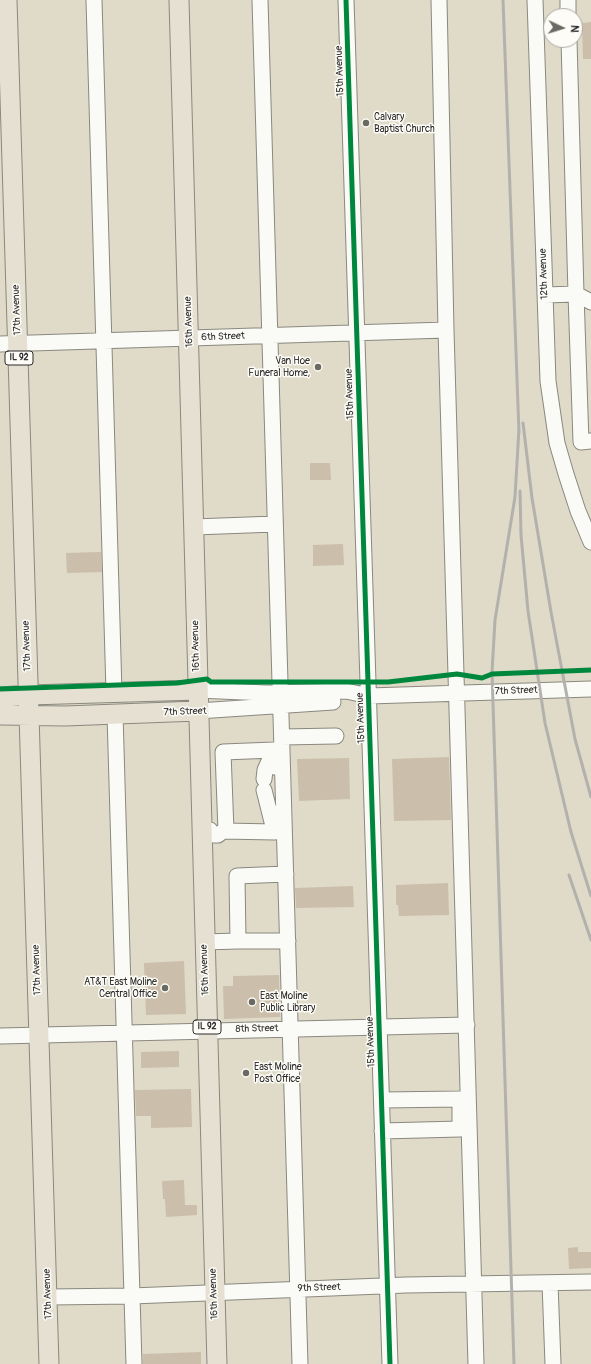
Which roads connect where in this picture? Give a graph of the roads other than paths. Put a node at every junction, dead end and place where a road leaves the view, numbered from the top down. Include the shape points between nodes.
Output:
1 (7, 0) edge
2 (94, 0) edge
3 (179, 0) edge
4 (260, 0) edge
5 (346, 0) edge
6 (439, 0) edge
7 (535, 0) edge
8 (569, 48) edge
9 (576, 294) junction
10 (545, 295) junction
11 (591, 302) edge
12 (446, 330) junction
13 (357, 332) junction
14 (270, 336) junction
15 (189, 339) junction
16 (103, 341) junction
17 (9, 343) edge
18 (591, 441) edge
19 (275, 524) junction
20 (194, 527) junction
21 (591, 542) edge
22 (591, 689) edge
23 (197, 690) junction
24 (114, 692) junction
25 (457, 694) junction
26 (29, 695) junction
27 (369, 696) junction
28 (0, 697) edge
29 (278, 702) junction
30 (198, 711) junction
31 (115, 714) junction
32 (0, 715) edge
33 (30, 716) junction
34 (336, 736) dead end
35 (278, 743) junction
36 (215, 830) junction
37 (275, 832) junction
38 (286, 874) junction
39 (238, 941) junction
40 (288, 941) junction
41 (204, 942) junction
42 (467, 1025) junction
43 (379, 1026) junction
44 (290, 1028) junction
45 (207, 1030) junction
46 (124, 1033) junction
47 (39, 1035) junction
48 (0, 1036) edge
49 (382, 1100) junction
50 (382, 1131) junction
51 (591, 1282) edge
52 (550, 1284) junction
53 (473, 1285) junction
54 (387, 1286) junction
55 (298, 1289) junction
56 (214, 1292) junction
57 (132, 1296) junction
58 (48, 1297) junction
59 (49, 1364) edge
60 (134, 1364) edge
61 (217, 1364) edge
62 (300, 1364) edge
63 (390, 1364) edge
64 (476, 1364) edge
65 (553, 1364) edge

1 - 17 main road, 17th Avenue / IL 92
2 - 16 street
3 - 15 main road, 16th Avenue / IL 92
4 - 14 street
5 - 13 street, 15th Avenue
6 - 12 street
7 - 10 street, 12th Avenue
8 - 9 street
9 - 10 street
9 - 11 street
9 - 18 street via 581,442
10 - 21 street, 12th Avenue via 548,381 552,414 566,474
12 - 13 street, 6th Street
12 - 25 street
13 - 14 street, 6th Street
13 - 27 street, 15th Avenue
14 - 15 street, 6th Street
14 - 19 street
15 - 16 street, 6th Street
15 - 20 main road, 16th Avenue / IL 92
16 - 17 street, 6th Street
16 - 24 street
17 - 26 main road, 17th Avenue / IL 92
19 - 20 street
19 - 29 street
20 - 23 main road, 16th Avenue / IL 92
22 - 25 street, 7th Street
23 - 24 main road, 7th Street
23 - 29 street, 7th Street
23 - 30 main road, 16th Avenue / IL 92
24 - 26 main road, 7th Street
25 - 27 street, 7th Street
25 - 42 street
26 - 28 main road, 7th Street
26 - 33 main road, 17th Avenue / IL 92
27 - 29 street, 7th Street via 346,691
27 - 43 street, 15th Avenue
29 - 30 street, 7th Street
29 - 35 street
30 - 31 main road, 7th Street
30 - 36 main road, 16th Avenue / IL 92
31 - 33 main road, 7th Street
31 - 46 street
32 - 33 main road, 7th Street
33 - 47 main road, 17th Avenue / IL 92
34 - 35 street
35 - 36 street via 223,752
35 - 37 street
35 - 37 street via 264,770 264,784
35 - 38 street
36 - 37 street
36 - 41 main road, 16th Avenue / IL 92
38 - 39 street via 237,876
38 - 40 street
39 - 40 street
39 - 41 street
40 - 44 street
41 - 45 main road, 16th Avenue / IL 92
42 - 43 street, 8th Street
42 - 53 street
43 - 44 street, 8th Street
43 - 49 street, 15th Avenue
44 - 45 street, 8th Street
44 - 55 street
45 - 46 street, 8th Street
45 - 56 main road, 16th Avenue / IL 92
46 - 47 street, 8th Street
46 - 57 street
47 - 48 street, 8th Street
47 - 58 main road, 17th Avenue / IL 92
49 - 50 street, 15th Avenue
49 - 50 street via 460,1099 460,1129
50 - 54 street, 15th Avenue
51 - 52 street, 9th Street
52 - 53 street, 9th Street
52 - 65 street
53 - 54 street, 9th Street
53 - 64 street
54 - 55 street, 9th Street
54 - 63 street, 15th Avenue
55 - 56 street, 9th Street
55 - 62 street
56 - 57 street, 9th Street
56 - 61 main road, 16th Avenue / IL 92
57 - 58 street, 9th Street
57 - 60 street
58 - 59 main road, 17th Avenue / IL 92

